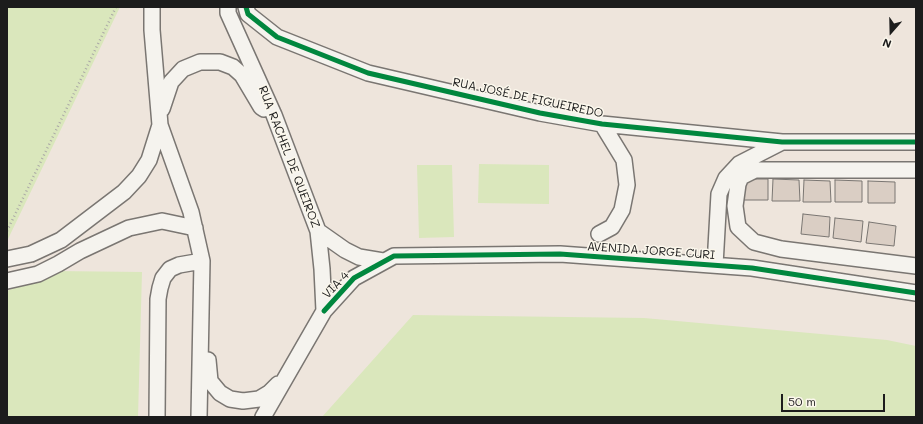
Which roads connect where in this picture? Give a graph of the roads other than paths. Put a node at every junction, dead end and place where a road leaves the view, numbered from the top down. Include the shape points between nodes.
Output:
1 (152, 7) edge
2 (228, 7) edge
3 (247, 11) edge
4 (274, 115) junction
5 (160, 120) junction
6 (602, 124) junction
7 (782, 142) junction
8 (916, 142) edge
9 (916, 170) edge
10 (196, 228) junction
11 (318, 231) junction
12 (599, 234) dead end
13 (7, 259) edge
14 (202, 261) junction
15 (383, 261) junction
16 (715, 265) junction
17 (916, 266) edge
18 (12, 280) edge
19 (916, 293) edge
20 (324, 311) junction
21 (200, 346) junction
22 (288, 374) junction
23 (157, 417) edge
24 (199, 417) edge
25 (263, 417) edge

1 - 5 street
2 - 4 street, RUA RACHEL DE QUEIROZ via 228,13
3 - 6 street, RUA JOSÉ DE FIGUEIREDO via 277,37 368,73 540,113
4 - 5 street via 261,107 242,75 233,67 220,62 200,62 183,69 171,82
4 - 11 street, RUA RACHEL DE QUEIROZ
5 - 10 street
5 - 13 street via 149,160 124,192 60,240 31,254
6 - 7 street, RUA JOSÉ DE FIGUEIREDO
6 - 12 street via 624,160 627,185 622,210 612,227
7 - 8 street, RUA JOSÉ DE FIGUEIREDO
7 - 16 street via 738,164 726,178 719,194
9 - 17 street via 755,170 741,177 735,206 738,227 754,242 781,249
10 - 14 street
10 - 18 street via 162,221 129,228 38,274
11 - 15 street, VIA 4 via 359,257
11 - 20 street, RUA RACHEL DE QUEIROZ
14 - 21 street
14 - 23 street via 170,269 163,278 160,288
15 - 16 street, AVENIDA JORGE CURI via 394,256 560,254
15 - 20 street, VIA 4 via 354,278
16 - 19 street, AVENIDA JORGE CURI via 752,268
20 - 22 street
21 - 22 street via 208,356 210,381 220,393 230,399 259,399
21 - 24 street
22 - 25 street

